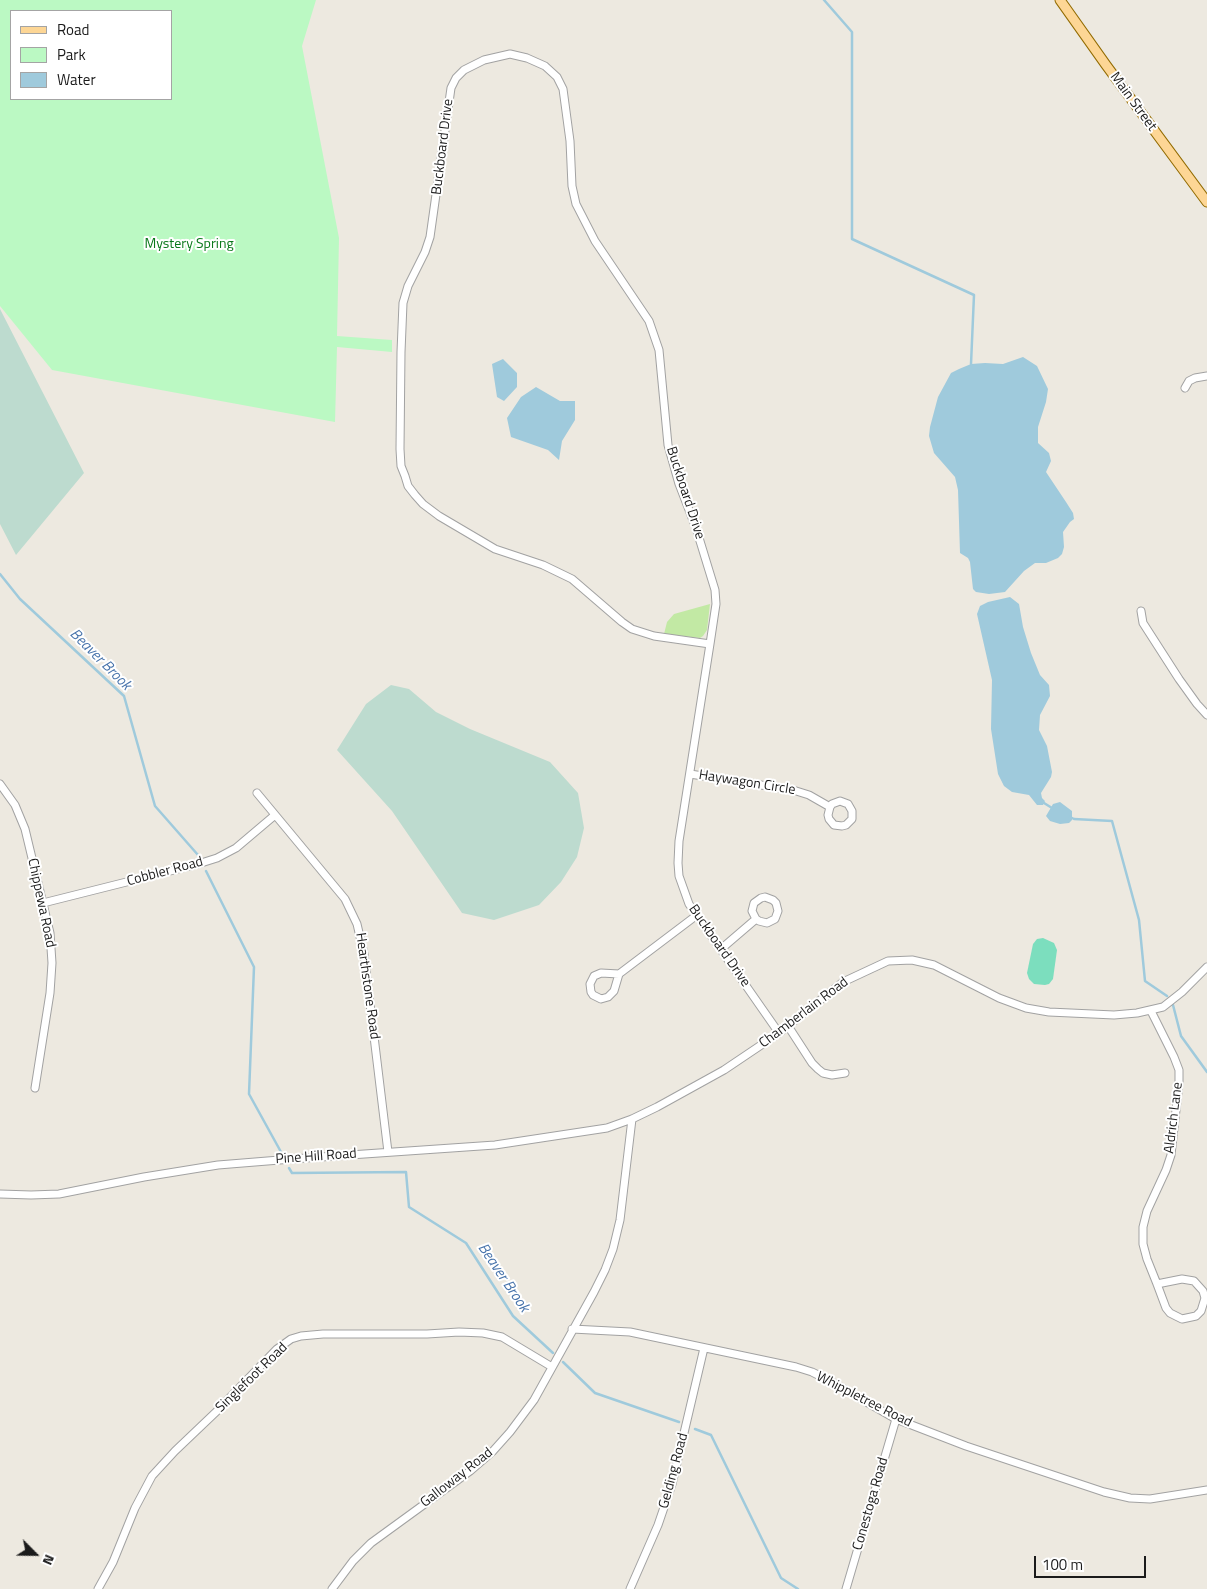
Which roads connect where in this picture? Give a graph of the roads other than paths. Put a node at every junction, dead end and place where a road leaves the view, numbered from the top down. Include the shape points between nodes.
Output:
1 (1060, 0) edge
2 (1207, 202) edge
3 (1207, 376) edge
4 (1184, 388) dead end
5 (1141, 611) dead end
6 (710, 644) junction
7 (1207, 714) edge
8 (690, 774) junction
9 (0, 784) edge
10 (257, 793) dead end
11 (830, 807) dead end
12 (275, 815) junction
13 (43, 903) junction
14 (697, 915) junction
15 (756, 919) dead end
16 (721, 949) junction
17 (1207, 967) edge
18 (619, 974) junction
19 (1151, 1011) junction
20 (788, 1026) junction
21 (779, 1033) junction
22 (845, 1073) dead end
23 (35, 1088) dead end
24 (632, 1120) junction
25 (388, 1152) junction
26 (0, 1194) edge
27 (1157, 1284) junction
28 (572, 1329) junction
29 (704, 1348) junction
30 (552, 1367) junction
31 (896, 1419) junction
32 (1207, 1490) edge
33 (98, 1589) edge
34 (332, 1589) edge
35 (630, 1589) edge
36 (846, 1589) edge

1 - 2 main road, Main Street
3 - 4 street via 1189,381
5 - 7 street via 1143,623 1179,679
6 - 6 street, Buckboard Drive via 654,636 632,629 572,579 543,565 495,549 440,516 415,495 405,476 400,449 403,302 430,237 451,88 464,70 484,60 510,54 527,58 545,66 557,77 563,89 576,204 595,241 650,321 660,350 668,446 715,590
6 - 8 street, Buckboard Drive
8 - 11 street, Haywagon Circle via 793,790
8 - 14 street, Buckboard Drive via 678,863 684,894
9 - 13 street, Chippewa Road via 15,805 25,829
10 - 12 street, Hearthstone Road
12 - 13 street, Cobbler Road via 244,843 217,858
12 - 25 street, Hearthstone Road via 345,899 357,924 365,963
13 - 23 street, Chippewa Road via 50,933 52,970
14 - 16 street, Buckboard Drive
14 - 18 street
15 - 16 street
16 - 21 street, Buckboard Drive
17 - 19 street, Chamberlain Road via 1171,1002
18 - 18 street via 612,994 605,998 593,995 590,984 594,976
19 - 20 street, Chamberlain Road via 1114,1015 1034,1010 999,998 934,965 897,960 843,982
19 - 27 street, Aldrich Lane via 1174,1057 1180,1077 1169,1163 1150,1203 1144,1227 1145,1252
20 - 21 street, Chamberlain Road
20 - 22 street via 818,1069 832,1075
21 - 24 street, Chamberlain Road via 724,1070
24 - 25 street, Pine Hill Road via 607,1128 527,1141
24 - 28 street, Galloway Road via 620,1220 605,1270
25 - 26 street, Pine Hill Road via 218,1165 59,1194
27 - 27 street, Aldrich Lane via 1182,1279 1194,1281 1205,1298 1201,1311 1189,1319 1176,1317 1166,1308
28 - 29 street, Whippletree Road via 630,1332
28 - 30 street, Galloway Road
29 - 31 street, Whippletree Road via 812,1372
29 - 35 street, Gelding Road via 672,1484
30 - 33 street, Singlefoot Road via 502,1337 483,1333 323,1334 291,1339 271,1355 152,1476
30 - 34 street, Galloway Road via 534,1400 493,1451 470,1472 371,1543
31 - 32 street, Whippletree Road via 966,1446 1130,1498 1150,1499
31 - 36 street, Conestoga Road

